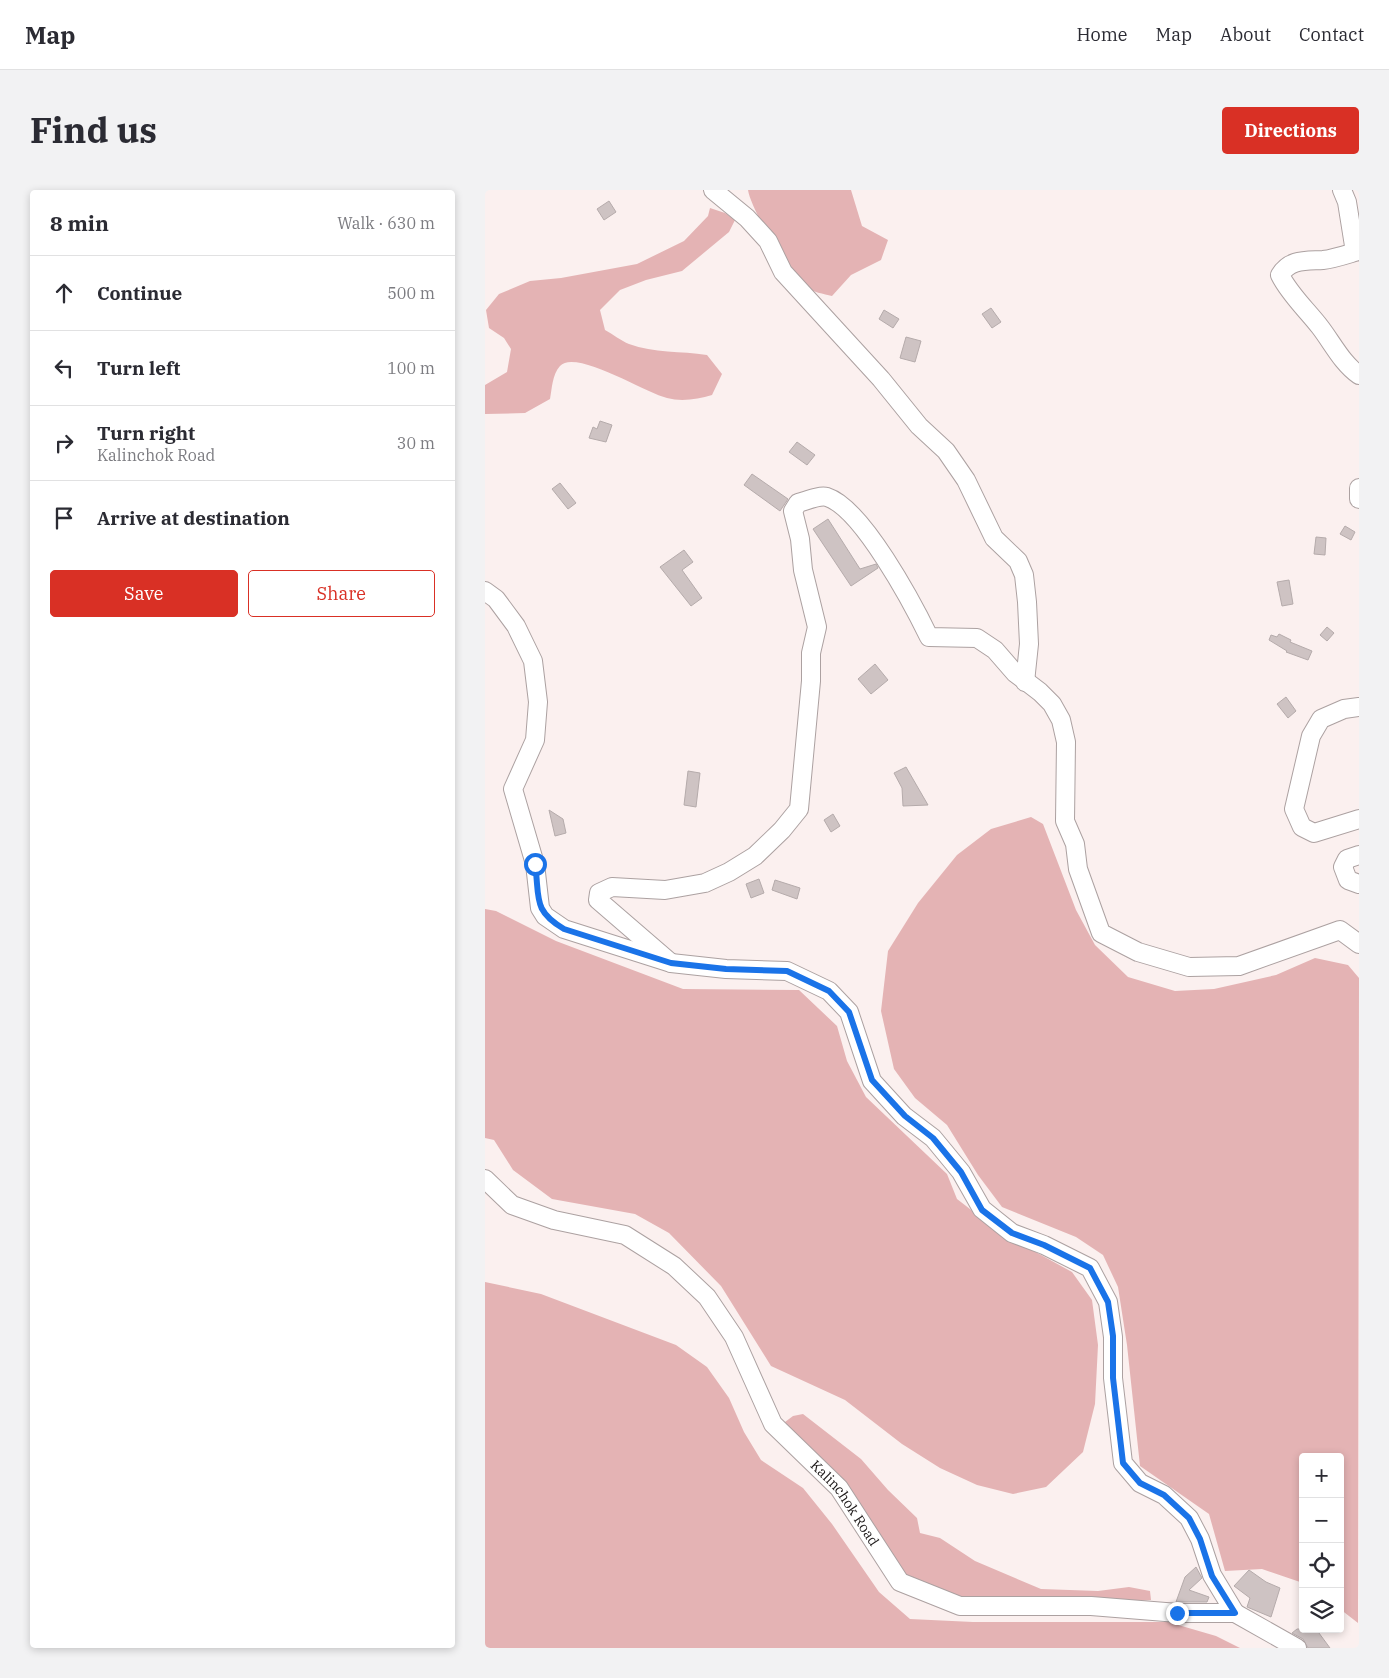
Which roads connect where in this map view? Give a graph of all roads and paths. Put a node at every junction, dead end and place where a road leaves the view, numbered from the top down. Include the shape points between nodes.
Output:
1 (713, 190) edge
2 (1342, 190) edge
3 (1359, 375) edge
4 (1359, 488) edge
5 (1359, 499) edge
6 (485, 591) edge
7 (1025, 682) junction
8 (1359, 707) edge
9 (1359, 819) edge
10 (1359, 854) edge
11 (1359, 884) edge
12 (1359, 944) edge
13 (671, 963) junction
14 (485, 1179) edge
15 (1235, 1613) junction
16 (1297, 1648) edge

1 - 7 street via 747,218 768,242 783,272 881,379 919,426 946,452 966,480 994,538 1018,561 1023,574 1029,644
2 - 3 street via 1355,252 1324,260 1303,259 1285,267 1280,275 1286,288 1321,327 1348,367
4 - 5 street
6 - 13 street via 496,599 515,626 533,661 538,702 535,740 513,789 535,864 539,908 564,929
7 - 12 street via 1052,704 1061,720 1066,742 1065,821 1075,844 1077,869 1101,933 1138,952 1189,967 1239,966 1340,930
7 - 13 street via 995,650 977,638 929,637 889,563 837,502 825,496 797,504 793,511 794,520 817,627 811,653 799,809 755,856 705,883 665,890 612,887 599,892 598,900
8 - 9 street via 1344,708 1321,718 1311,736 1294,809 1301,827 1314,834
10 - 11 street via 1347,859 1343,867 1348,880
13 - 15 street via 787,971 829,991 849,1012 872,1080 905,1116 933,1138 961,1172 982,1210 1012,1233 1090,1268 1108,1302 1123,1463 1140,1483 1164,1495 1189,1518 1212,1576
14 - 15 street, Kalinchok Road via 512,1205 554,1220 625,1235 674,1266 707,1297 734,1337 773,1424 839,1488 900,1582 960,1606 1091,1606 1177,1613
15 - 16 street, Kalinchok Road

